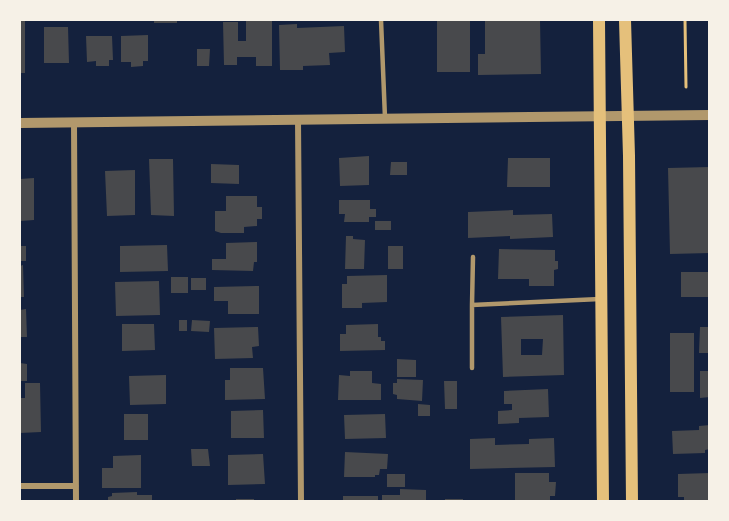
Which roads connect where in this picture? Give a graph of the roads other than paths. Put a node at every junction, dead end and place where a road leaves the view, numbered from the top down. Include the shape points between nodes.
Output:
1 (381, 20) edge
2 (599, 20) edge
3 (625, 20) edge
4 (600, 116) junction
5 (627, 116) junction
6 (710, 116) edge
7 (385, 118) junction
8 (298, 119) junction
9 (74, 122) junction
10 (20, 123) edge
11 (473, 257) dead end
12 (600, 299) junction
13 (472, 305) junction
14 (472, 368) dead end
15 (20, 486) edge
16 (76, 486) junction
17 (76, 501) edge
18 (301, 501) edge
19 (603, 501) edge
20 (632, 501) edge

1 - 7 lane
2 - 4 main road
3 - 5 main road
4 - 5 street
4 - 7 street
4 - 12 main road
5 - 6 street
5 - 20 main road
7 - 8 street
8 - 9 street
8 - 18 street
9 - 10 street
9 - 16 street
11 - 13 lane
12 - 13 lane
12 - 19 main road
13 - 14 lane
15 - 16 street
16 - 17 street

